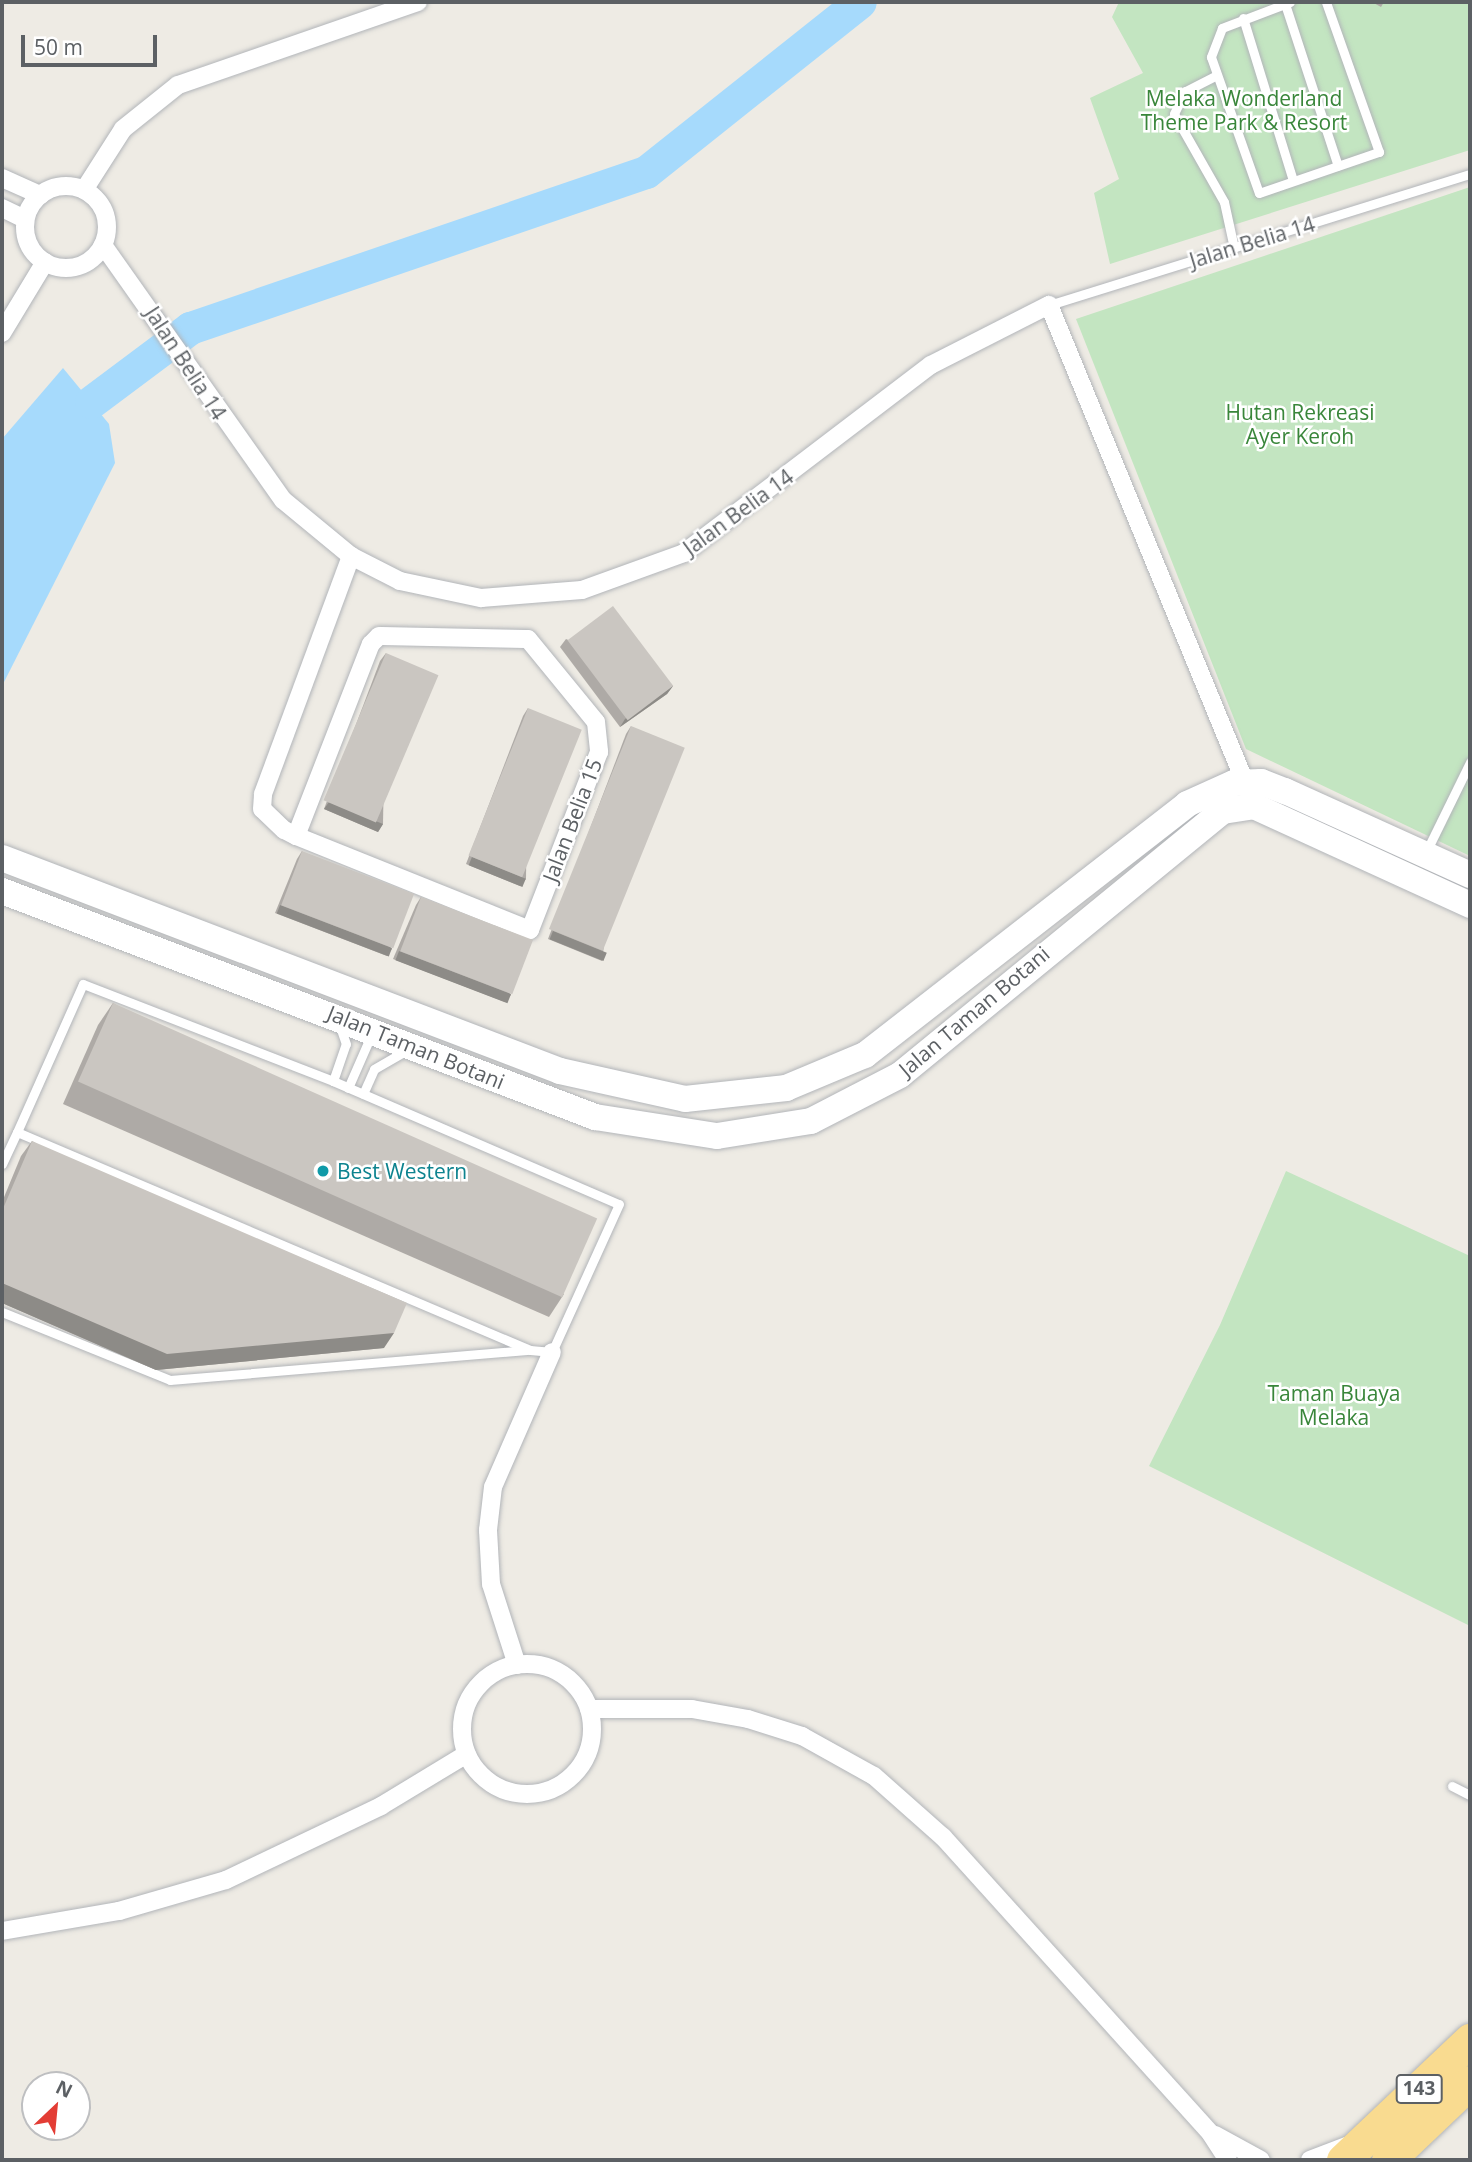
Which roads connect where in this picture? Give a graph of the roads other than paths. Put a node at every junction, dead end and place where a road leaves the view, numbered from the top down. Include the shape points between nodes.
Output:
1 (1326, 2) edge
2 (1287, 3) edge
3 (407, 4) edge
4 (1243, 18) junction
5 (1215, 76) junction
6 (1338, 166) junction
7 (1470, 173) edge
8 (2, 178) edge
9 (1293, 181) junction
10 (84, 190) junction
11 (40, 195) junction
12 (2, 208) edge
13 (25, 219) junction
14 (103, 245) junction
15 (1234, 248) junction
16 (44, 262) junction
17 (1049, 305) junction
18 (2, 333) edge
19 (351, 556) junction
20 (1470, 762) edge
21 (1245, 781) junction
22 (1254, 806) junction
23 (296, 836) junction
24 (1425, 853) junction
25 (2, 858) edge
26 (1470, 875) edge
27 (1411, 877) junction
28 (2, 891) edge
29 (1470, 905) edge
30 (332, 999) junction
31 (373, 1032) junction
32 (415, 1049) junction
33 (333, 1081) junction
34 (348, 1088) junction
35 (363, 1094) junction
36 (17, 1132) junction
37 (2, 1164) edge
38 (2, 1312) edge
39 (530, 1350) junction
40 (552, 1352) junction
41 (517, 1665) junction
42 (589, 1709) junction
43 (467, 1754) junction
44 (1452, 1786) dead end
45 (1470, 1795) edge
46 (2, 1931) edge
47 (1470, 2040) edge
48 (1470, 2082) edge
49 (1212, 2134) junction
50 (1377, 2149) edge
51 (1228, 2160) edge
52 (1261, 2160) edge
53 (1310, 2160) edge
54 (1343, 2160) edge

1 - 6 lane via 1379,152
2 - 4 lane
2 - 6 lane
3 - 10 street via 178,85 123,128
4 - 5 lane via 1218,34 1211,57
4 - 9 lane
5 - 9 lane via 1259,193
5 - 15 lane via 1185,91 1174,114 1224,202
6 - 9 lane
7 - 15 lane, Jalan Belia 14
8 - 11 street
10 - 11 street via 61,186
10 - 14 street via 103,208
11 - 13 street
12 - 13 street
13 - 16 street via 28,244
14 - 16 street via 84,264
14 - 19 street, Jalan Belia 14 via 141,292 198,386 284,500
15 - 17 lane, Jalan Belia 14
16 - 18 street
17 - 19 street, Jalan Belia 14 via 931,365 713,534 617,581 547,595 481,598 400,581
17 - 21 street
19 - 23 street, Jalan Belia 15 via 263,794 262,809
20 - 24 lane
21 - 22 street
21 - 24 street via 1284,791
21 - 30 street, Jalan Taman Botani via 1187,804 865,1055 812,1081 762,1094 685,1099 597,1083
22 - 27 street
22 - 32 street, Jalan Taman Botani via 1206,819 900,1075 811,1121 717,1136 655,1130 595,1117
23 - 23 street, Jalan Belia 15 via 530,930 601,734 540,647 528,639 380,636 371,644
24 - 26 street
24 - 27 lane
25 - 30 street, Jalan Taman Botani
27 - 29 street
28 - 30 street, Jalan Taman Botani
30 - 31 street via 361,1007
30 - 33 lane via 346,1044
31 - 32 street, Jalan Taman Botani
31 - 34 lane
32 - 35 lane via 384,1059
33 - 34 lane
33 - 36 lane via 83,984
34 - 35 lane
35 - 40 lane via 619,1204
36 - 37 lane
36 - 39 lane
38 - 39 lane via 170,1380
39 - 40 lane
40 - 41 street via 493,1487 488,1530 491,1584
41 - 42 street via 536,1665 569,1680
41 - 43 street via 482,1682 470,1697 462,1735
42 - 43 street via 589,1749 567,1781 550,1790 530,1794 501,1788
42 - 49 street via 692,1709 748,1719 802,1736 874,1776 943,1836
43 - 46 street via 381,1806 226,1880 119,1911
44 - 45 lane
47 - 50 highway, 143
48 - 50 highway, 143
49 - 51 street
49 - 52 street
50 - 53 street
50 - 54 highway, 143

